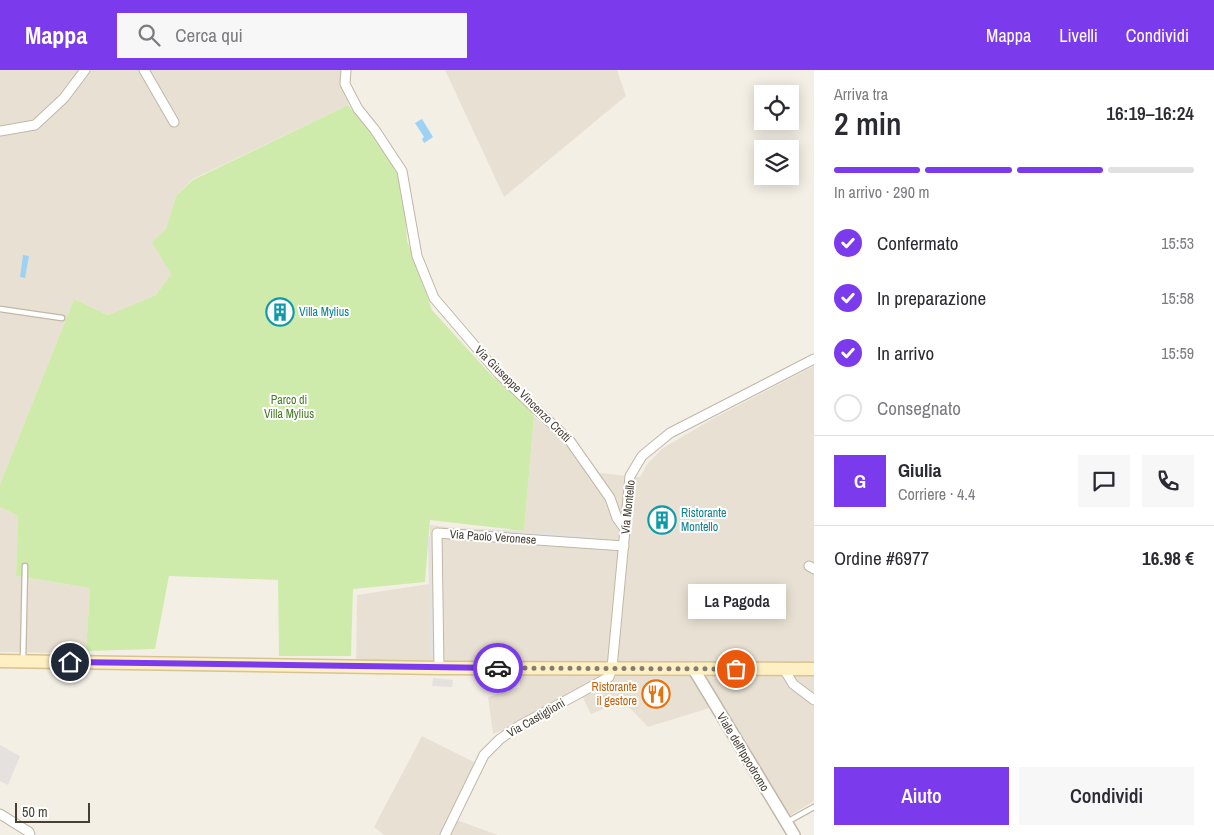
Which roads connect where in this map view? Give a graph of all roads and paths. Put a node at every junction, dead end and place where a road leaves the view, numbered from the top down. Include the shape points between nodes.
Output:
1 (84, 70) edge
2 (144, 70) edge
3 (346, 70) edge
4 (174, 122) dead end
5 (0, 132) edge
6 (0, 309) edge
7 (62, 318) dead end
8 (814, 358) edge
9 (625, 530) junction
10 (624, 546) junction
11 (24, 566) dead end
12 (0, 661) edge
13 (24, 662) junction
14 (438, 668) junction
15 (612, 668) junction
16 (693, 668) junction
17 (784, 669) junction
18 (814, 669) edge
19 (814, 700) edge
20 (814, 807) edge
21 (0, 814) edge
22 (786, 823) junction
23 (30, 835) edge
24 (445, 835) edge
25 (794, 835) edge

1 - 5 street via 64,98 35,125
2 - 4 street
3 - 9 street, Via Giuseppe Vincenzo Crotti via 345,84 358,109 402,171 417,256 434,298 498,373 570,441 610,498
6 - 7 lane
8 - 9 street, Via Montello via 670,433 642,456 630,476
9 - 10 street, Via Montello
10 - 14 street, Via Paolo Veronese via 437,533
10 - 15 street, Via Montello
11 - 13 lane
12 - 13 main road
13 - 14 main road
14 - 15 main road
15 - 16 main road
15 - 24 street, Via Castiglioni via 609,677 518,726 484,754
16 - 17 main road
16 - 22 street, Viale dell'Ippodromo
17 - 18 main road
17 - 19 street via 793,684
20 - 22 lane
21 - 23 street
22 - 25 street, Viale dell'Ippodromo

